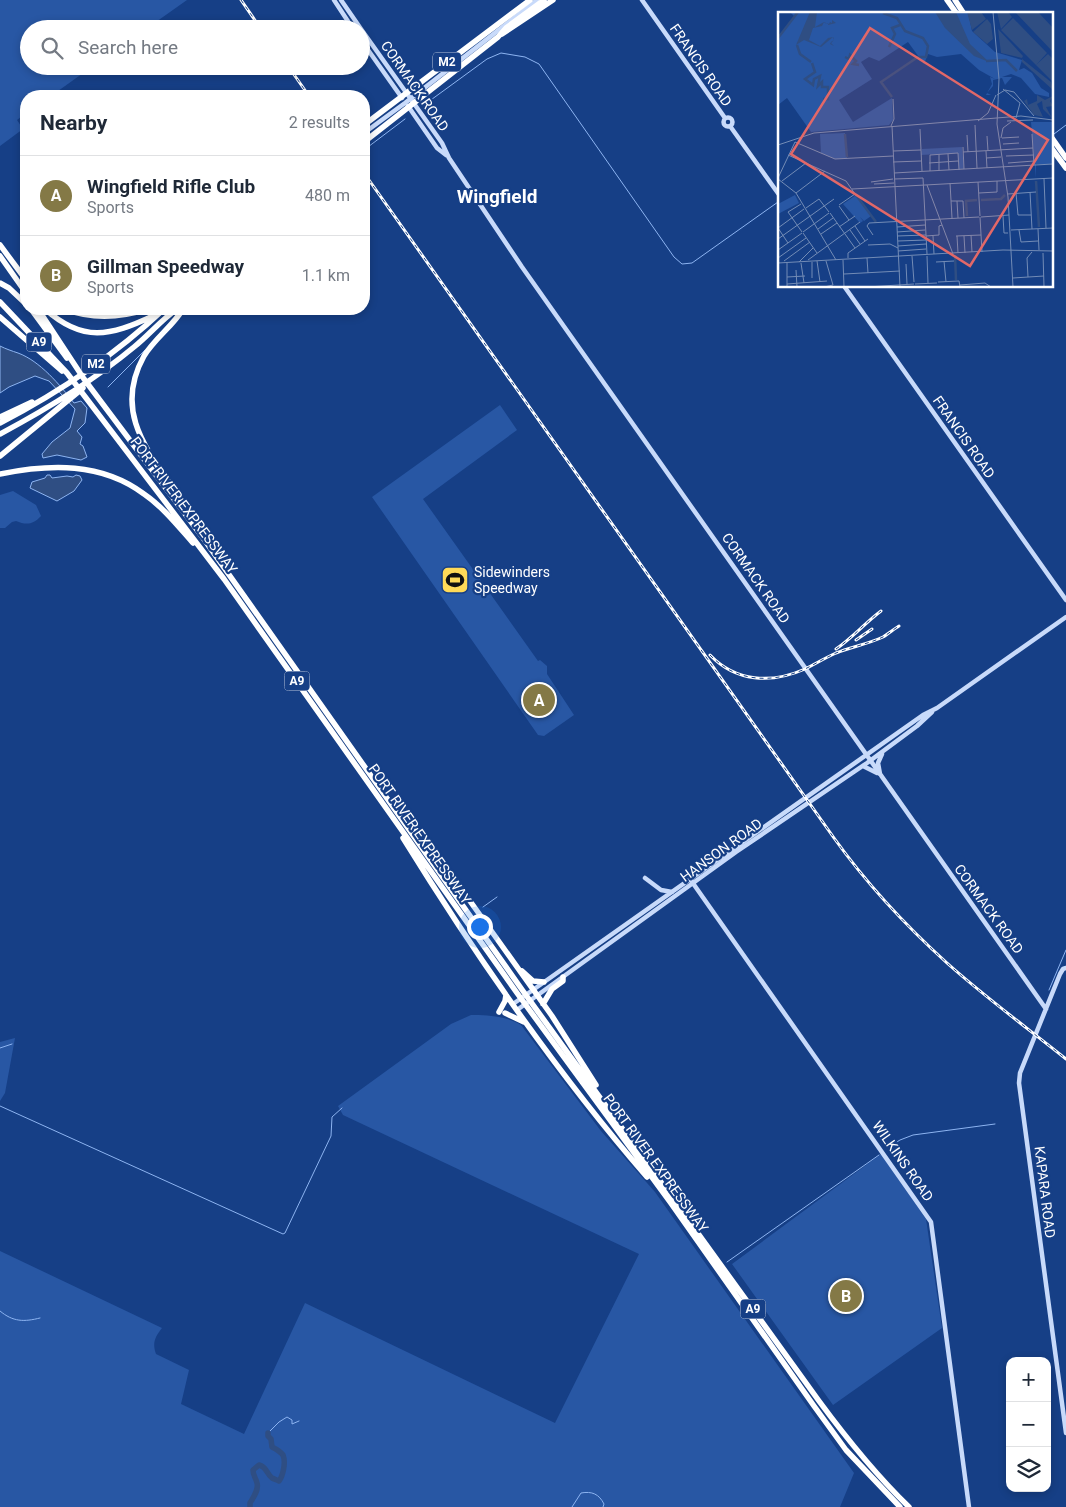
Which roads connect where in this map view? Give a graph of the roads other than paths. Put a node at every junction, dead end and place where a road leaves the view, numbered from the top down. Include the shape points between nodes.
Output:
1 (334, 0) edge
2 (341, 0) edge
3 (530, 0) edge
4 (537, 0) edge
5 (544, 0) edge
6 (553, 0) edge
7 (642, 0) edge
8 (947, 0) edge
9 (955, 0) edge
10 (956, 12) edge
11 (963, 12) edge
12 (347, 20) edge
13 (355, 20) edge
14 (498, 36) junction
15 (370, 42) edge
16 (370, 53) edge
17 (380, 57) junction
18 (375, 60) junction
19 (395, 78) junction
20 (420, 91) junction
21 (410, 99) junction
22 (405, 103) junction
23 (396, 109) junction
24 (370, 120) edge
25 (419, 122) junction
26 (370, 128) edge
27 (370, 137) edge
28 (1054, 141) edge
29 (1054, 151) edge
30 (449, 158) junction
31 (1066, 158) edge
32 (1066, 168) edge
33 (778, 193) edge
34 (0, 245) edge
35 (0, 256) edge
36 (9, 268) junction
37 (20, 272) edge
38 (20, 281) edge
39 (0, 283) edge
40 (20, 284) edge
41 (845, 288) edge
42 (20, 298) edge
43 (0, 302) edge
44 (36, 315) edge
45 (42, 315) edge
46 (53, 315) edge
47 (83, 315) edge
48 (126, 315) edge
49 (153, 315) edge
50 (157, 315) edge
51 (170, 315) edge
52 (178, 315) edge
53 (0, 317) edge
54 (84, 379) junction
55 (76, 385) junction
56 (57, 390) junction
57 (65, 400) junction
58 (0, 417) edge
59 (0, 423) edge
60 (0, 434) edge
61 (0, 456) edge
62 (0, 474) edge
63 (201, 535) junction
64 (214, 565) junction
65 (1066, 600) edge
66 (1066, 617) edge
67 (936, 708) junction
68 (860, 743) junction
69 (876, 748) junction
70 (884, 750) junction
71 (867, 755) junction
72 (871, 760) junction
73 (857, 762) junction
74 (864, 766) junction
75 (881, 776) junction
76 (369, 782) junction
77 (378, 782) junction
78 (790, 808) junction
79 (786, 817) junction
80 (645, 878) dead end
81 (690, 879) junction
82 (693, 884) junction
83 (672, 892) junction
84 (515, 965) junction
85 (1066, 968) edge
86 (563, 977) junction
87 (544, 982) junction
88 (533, 990) junction
89 (506, 995) junction
90 (537, 996) junction
91 (513, 1004) junction
92 (543, 1004) junction
93 (1046, 1009) junction
94 (517, 1010) junction
95 (526, 1022) junction
96 (606, 1105) junction
97 (670, 1202) junction
98 (1066, 1433) edge
99 (900, 1507) edge
100 (909, 1507) edge
101 (969, 1507) edge

1 - 12 street
2 - 13 street, CORMACK ROAD
3 - 24 highway, M2
4 - 20 street
5 - 14 highway, M2
6 - 14 highway
7 - 33 street, FRANCIS ROAD via 725,118 732,120 730,126
8 - 10 highway
9 - 11 highway
14 - 27 highway, M2
15 - 17 street, CORMACK ROAD
16 - 18 street, CORMACK ROAD
17 - 18 street
17 - 19 street, CORMACK ROAD
18 - 22 street, CORMACK ROAD
19 - 20 street
19 - 21 street, CORMACK ROAD
20 - 21 street
21 - 22 street
21 - 30 street, CORMACK ROAD
22 - 23 street
22 - 25 street, CORMACK ROAD
23 - 25 street via 407,112
23 - 26 street
25 - 30 street, CORMACK ROAD
28 - 31 highway
29 - 32 highway
30 - 68 street, CORMACK ROAD via 522,267
34 - 37 highway
35 - 36 highway
36 - 38 highway
36 - 40 highway
39 - 42 highway
41 - 65 street, FRANCIS ROAD
43 - 55 highway, PORT RIVER EXPRESSWAY / A9
44 - 54 highway
45 - 54 highway, PORT RIVER EXPRESSWAY / A9
46 - 49 highway via 73,328 97,333 130,328
47 - 48 highway
50 - 56 highway, M2
51 - 57 highway, M2 via 136,346
52 - 63 highway via 145,355 133,391 133,410 141,440
53 - 55 highway
54 - 63 highway, PORT RIVER EXPRESSWAY / A9
55 - 64 highway, PORT RIVER EXPRESSWAY / A9
56 - 58 highway
56 - 59 highway, M2
57 - 60 highway, M2
57 - 61 highway
62 - 64 highway via 65,466 104,473 139,490 163,509
63 - 77 highway, PORT RIVER EXPRESSWAY / A9
64 - 76 highway, PORT RIVER EXPRESSWAY / A9
66 - 67 street, HANSON ROAD
67 - 69 street, HANSON ROAD
67 - 70 street, HANSON ROAD
68 - 69 street via 869,751
68 - 71 street, CORMACK ROAD
68 - 73 street
69 - 71 street, HANSON ROAD
70 - 72 street, HANSON ROAD
70 - 75 street via 878,762
71 - 72 street, CORMACK ROAD
71 - 73 street, HANSON ROAD
72 - 74 street, HANSON ROAD
72 - 75 street, CORMACK ROAD
73 - 78 street, HANSON ROAD
74 - 75 street
74 - 79 street, HANSON ROAD
75 - 93 street, CORMACK ROAD
76 - 89 highway via 430,884
76 - 97 highway, PORT RIVER EXPRESSWAY / A9 via 517,993
77 - 84 highway via 450,874
77 - 96 highway, PORT RIVER EXPRESSWAY / A9
78 - 79 street
78 - 81 street, HANSON ROAD
79 - 82 street, HANSON ROAD
80 - 83 street via 661,890
81 - 82 street, WILKINS ROAD
81 - 83 street, HANSON ROAD
82 - 86 street, HANSON ROAD
82 - 101 street, WILKINS ROAD via 931,1222
83 - 87 street, HANSON ROAD
84 - 87 highway via 533,981
84 - 88 highway
85 - 93 street via 1061,972
86 - 90 street, HANSON ROAD
86 - 92 highway
87 - 88 street, HANSON ROAD
88 - 90 highway
88 - 91 street, HANSON ROAD
89 - 91 highway
89 - 95 highway via 502,1013
90 - 92 highway
90 - 94 street, HANSON ROAD
91 - 94 highway
92 - 96 highway
93 - 98 street, KAPARA ROAD via 1019,1083
94 - 95 highway
95 - 97 highway via 586,1104
96 - 100 highway, PORT RIVER EXPRESSWAY / A9 via 818,1401 854,1448
97 - 99 highway, PORT RIVER EXPRESSWAY / A9 via 846,1450

